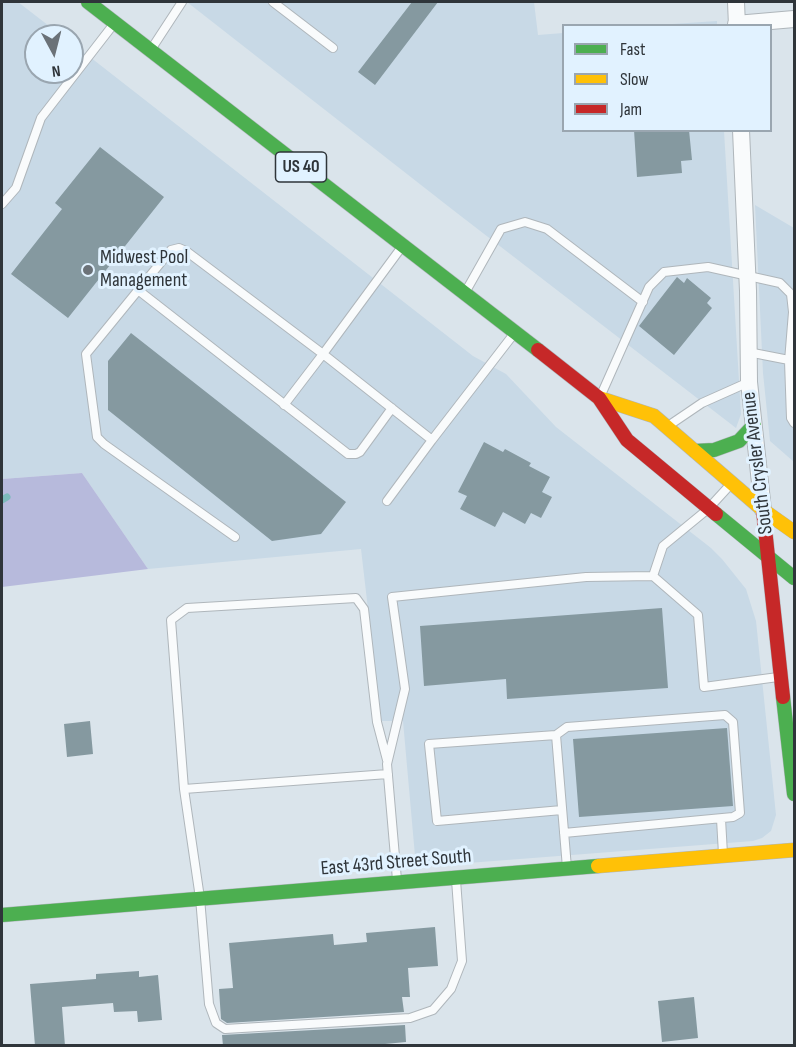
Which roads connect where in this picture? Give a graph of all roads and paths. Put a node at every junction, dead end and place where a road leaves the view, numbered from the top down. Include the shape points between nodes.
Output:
1 (88, 2) edge
2 (182, 2) edge
3 (273, 2) edge
4 (736, 2) edge
5 (795, 20) edge
6 (115, 22) junction
7 (736, 24) edge
8 (748, 24) edge
9 (333, 48) dead end
10 (150, 50) junction
11 (741, 132) edge
12 (2, 204) edge
13 (403, 246) junction
14 (746, 274) junction
15 (138, 290) junction
16 (464, 294) junction
17 (643, 302) junction
18 (515, 333) junction
19 (747, 352) junction
20 (323, 354) junction
21 (792, 361) edge
22 (749, 382) junction
23 (599, 398) junction
24 (284, 405) junction
25 (392, 408) junction
26 (795, 423) edge
27 (754, 425) junction
28 (666, 427) junction
29 (432, 440) junction
30 (695, 451) junction
31 (732, 482) junction
32 (387, 501) dead end
33 (708, 509) junction
34 (763, 510) junction
35 (795, 532) edge
36 (236, 537) dead end
37 (770, 560) junction
38 (653, 576) junction
39 (795, 578) edge
40 (781, 677) junction
41 (556, 735) junction
42 (387, 764) junction
43 (388, 774) junction
44 (184, 789) junction
45 (795, 794) edge
46 (562, 810) junction
47 (721, 819) junction
48 (564, 832) junction
49 (795, 850) edge
50 (723, 855) junction
51 (567, 868) junction
52 (456, 878) junction
53 (398, 882) junction
54 (200, 898) junction
55 (2, 915) edge

1 - 6 main road, US 40
2 - 10 lane
3 - 9 lane
4 - 7 street
5 - 8 street
6 - 10 main road, US 40
6 - 12 lane via 41,118 16,188
10 - 13 main road, US 40
11 - 14 street, South Crysler Avenue
13 - 16 main road, US 40
13 - 20 lane
14 - 17 lane via 708,267 664,272
14 - 19 street, South Crysler Avenue
14 - 21 lane via 780,284 791,294
15 - 20 lane via 171,250 179,248
15 - 24 lane
15 - 36 lane via 86,354 97,437
16 - 17 lane via 501,229 525,222 547,229
16 - 18 main road, US 40
17 - 23 lane
18 - 23 main road, US 40
18 - 29 lane
19 - 21 lane
19 - 22 street, South Crysler Avenue
20 - 24 lane
20 - 25 lane
21 - 26 lane via 791,418
22 - 27 street, South Crysler Avenue
22 - 28 lane via 702,403
23 - 28 main road, US 40 via 654,416
23 - 33 main road, US 40 via 627,440
24 - 25 lane via 352,455 360,452
25 - 29 lane
27 - 30 main road via 739,441 714,450
27 - 34 street, South Crysler Avenue
28 - 30 main road, US 40
29 - 32 lane
30 - 31 main road, US 40
31 - 33 lane
31 - 34 main road, US 40
33 - 37 main road, US 40
33 - 38 lane via 663,546
34 - 35 main road, US 40
34 - 37 main road, South Crysler Avenue
37 - 39 main road, US 40
37 - 40 main road, South Crysler Avenue
38 - 40 lane via 698,615 704,687
38 - 42 lane via 586,578 392,597 405,689
40 - 45 main road, South Crysler Avenue
41 - 46 lane
41 - 46 lane via 429,744 437,821
41 - 47 lane via 567,727 724,715 733,722 740,813
42 - 43 lane
42 - 44 lane via 377,722 364,609 356,598 187,608 171,620
43 - 44 lane
43 - 53 lane
44 - 54 lane
46 - 48 lane
47 - 48 lane
47 - 50 lane
48 - 51 lane
49 - 50 main road, East 43rd Street South
50 - 51 main road, East 43rd Street South
51 - 52 main road, East 43rd Street South
52 - 53 main road, East 43rd Street South
52 - 54 lane via 462,961 451,989 433,1010 410,1018 225,1029 216,1023 208,1004
53 - 54 main road, East 43rd Street South
54 - 55 main road, East 43rd Street South

